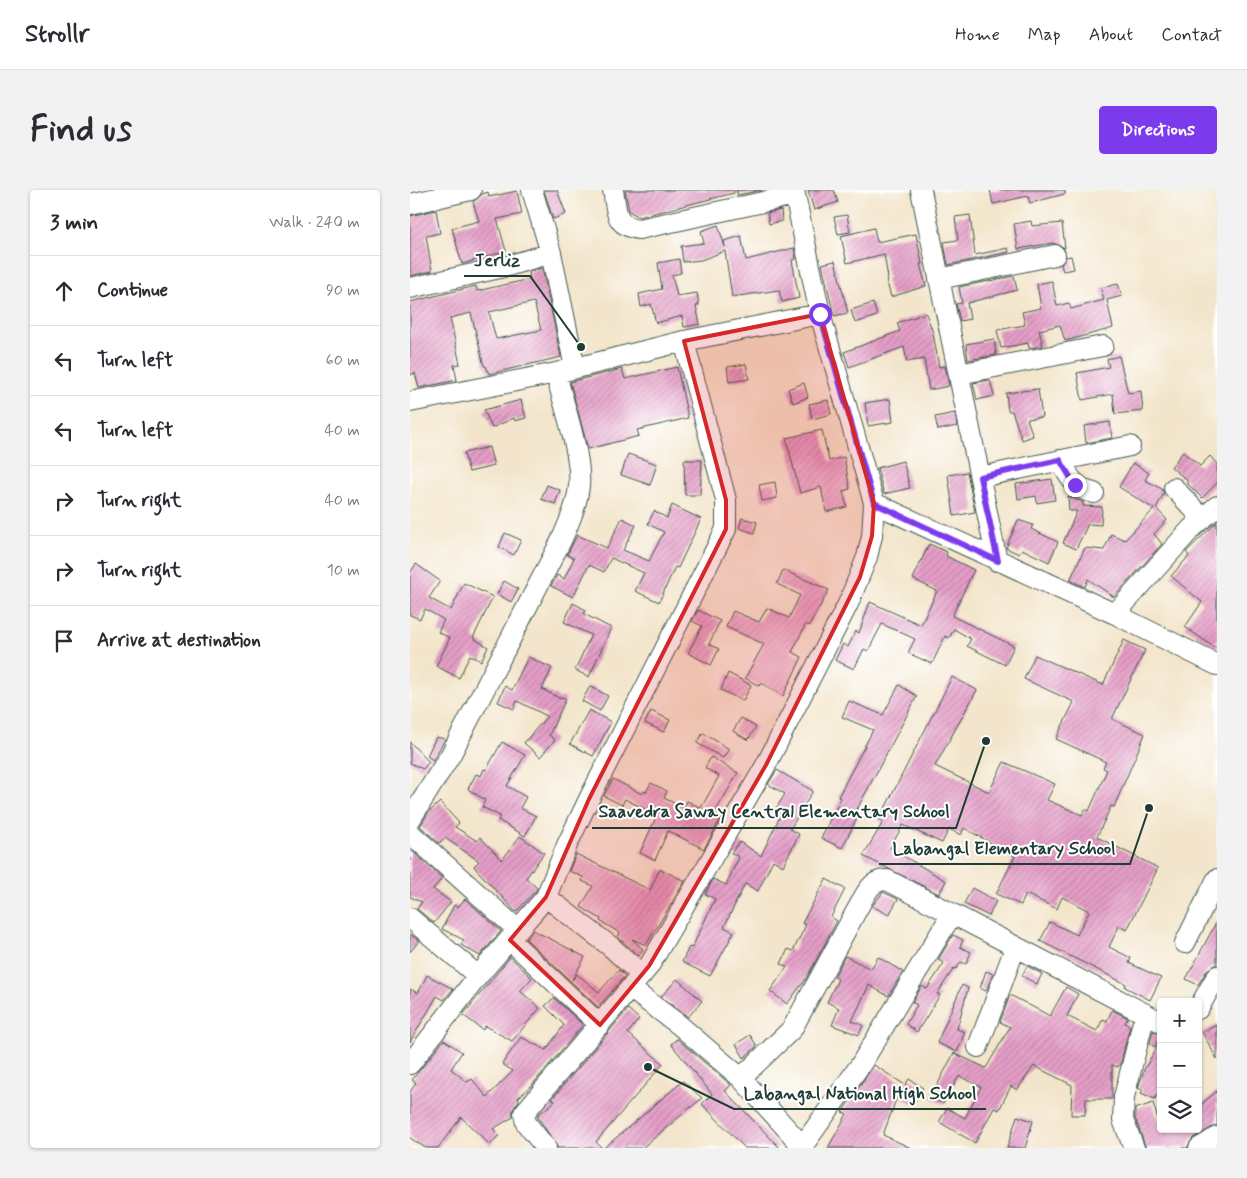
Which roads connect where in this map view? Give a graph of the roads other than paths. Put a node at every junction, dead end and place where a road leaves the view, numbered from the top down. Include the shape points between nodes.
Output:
1 (471, 190) edge
2 (532, 190) edge
3 (613, 190) edge
4 (921, 190) edge
5 (794, 193) edge
6 (410, 204) edge
7 (551, 253) junction
8 (1055, 255) dead end
9 (939, 279) junction
10 (410, 288) edge
11 (820, 314) junction
12 (684, 341) junction
13 (1103, 346) dead end
14 (565, 370) junction
15 (959, 374) junction
16 (410, 402) edge
17 (1130, 446) dead end
18 (1060, 460) junction
19 (980, 477) junction
20 (1174, 488) dead end
21 (1094, 493) dead end
22 (874, 503) junction
23 (1210, 512) edge
24 (998, 561) junction
25 (1115, 614) junction
26 (1217, 665) edge
27 (410, 820) edge
28 (410, 833) edge
29 (1217, 878) edge
30 (546, 897) junction
31 (952, 914) junction
32 (410, 918) edge
33 (514, 935) junction
34 (1185, 943) dead end
35 (1015, 948) junction
36 (478, 976) junction
37 (1217, 976) edge
38 (636, 982) junction
39 (1202, 1002) edge
40 (1153, 1018) edge
41 (600, 1026) junction
42 (978, 1047) dead end
43 (410, 1064) edge
44 (741, 1078) junction
45 (1217, 1137) edge
46 (803, 1147) edge
47 (546, 1148) edge
48 (1134, 1148) edge
49 (1199, 1148) edge

1 - 6 street
2 - 7 street
3 - 5 street via 621,222 639,229
4 - 9 street
5 - 11 street
7 - 10 street
7 - 14 street
8 - 9 street
9 - 15 street
11 - 12 street
11 - 22 street
12 - 14 street
12 - 30 street via 726,500 726,528 589,798
13 - 15 street
14 - 16 street
14 - 27 street via 579,484 573,509 561,541 462,732
15 - 19 street
17 - 18 street
18 - 19 street
18 - 21 street via 1075,485
19 - 24 street
20 - 23 street
22 - 24 street
22 - 38 street via 870,543 848,604 766,765 670,932
23 - 25 street
24 - 25 street
25 - 26 street
28 - 33 street
29 - 34 street
30 - 33 street
30 - 38 street via 610,946
31 - 35 street
31 - 44 street via 887,880 875,882 858,906 792,1029
31 - 46 street via 861,1064
32 - 36 street
33 - 36 street
33 - 41 street
35 - 40 street
35 - 42 street
36 - 43 street
37 - 39 street
38 - 41 street
38 - 44 street via 678,1024
40 - 48 street via 1124,1097 1123,1120
41 - 47 street via 524,1113 526,1123
44 - 46 street
45 - 49 street

